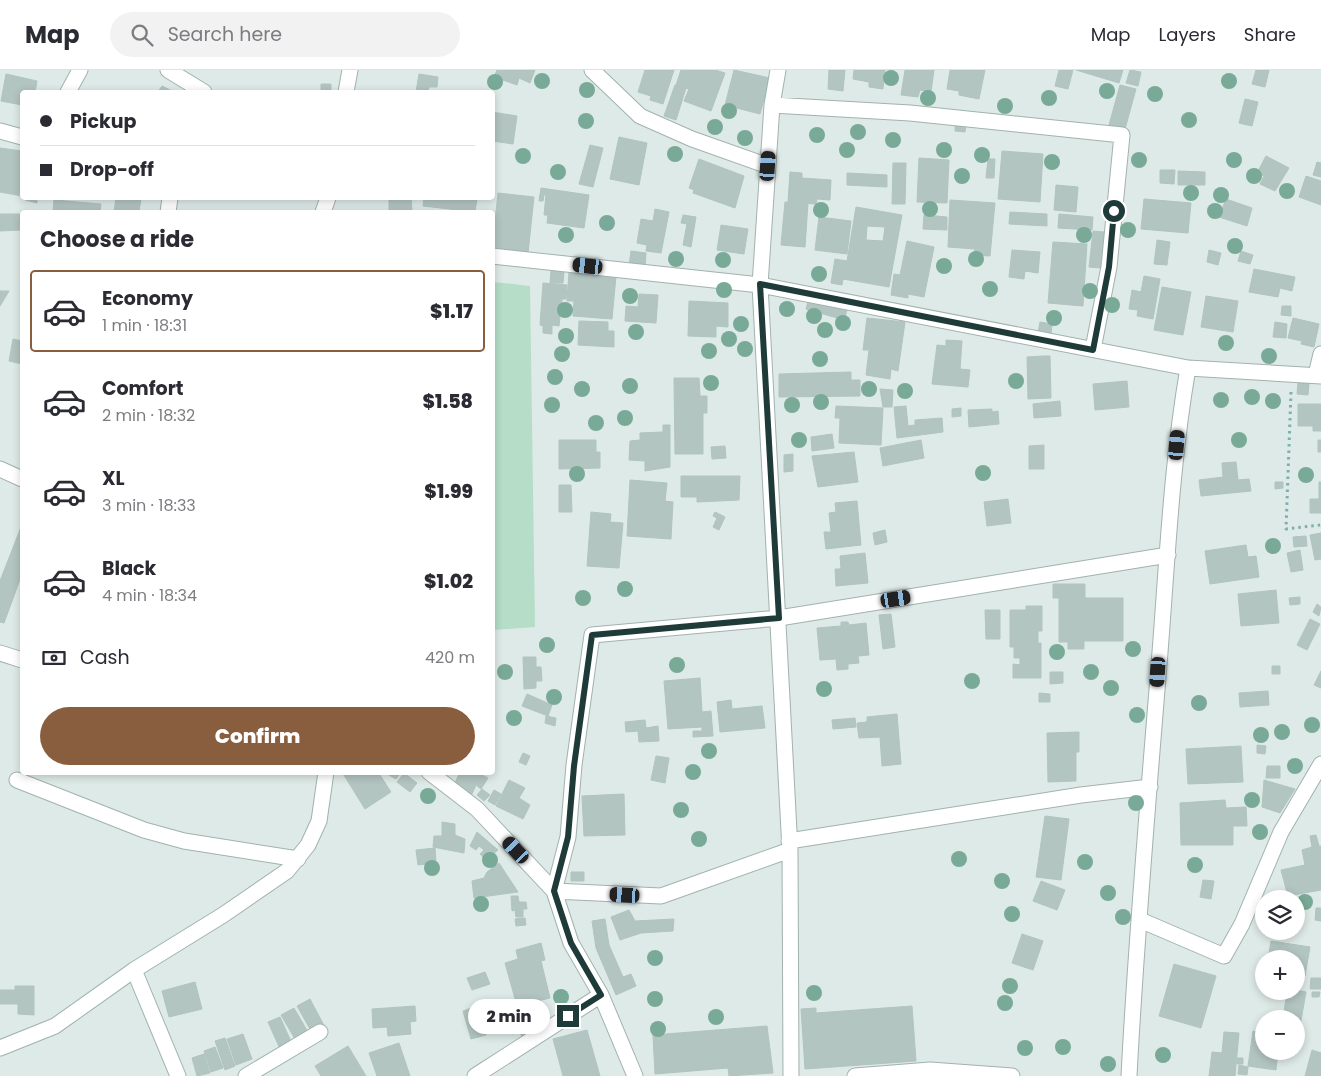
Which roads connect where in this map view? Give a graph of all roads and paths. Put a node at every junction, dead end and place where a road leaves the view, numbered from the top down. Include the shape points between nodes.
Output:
1 (80, 70) edge
2 (168, 70) edge
3 (350, 70) edge
4 (592, 70) edge
5 (778, 70) edge
6 (69, 90) edge
7 (201, 90) edge
8 (346, 90) edge
9 (772, 106) junction
10 (0, 131) edge
11 (20, 137) edge
12 (768, 166) junction
13 (495, 256) edge
14 (760, 284) junction
15 (1093, 350) junction
16 (1321, 354) edge
17 (1188, 368) junction
18 (1291, 374) junction
19 (1318, 376) edge
20 (0, 469) edge
21 (20, 479) edge
22 (1321, 525) edge
23 (1168, 555) junction
24 (779, 618) junction
25 (0, 653) edge
26 (20, 659) edge
27 (1321, 764) edge
28 (326, 775) edge
29 (433, 775) edge
30 (17, 780) dead end
31 (1150, 787) junction
32 (789, 845) junction
33 (298, 859) junction
34 (554, 891) junction
35 (1140, 920) junction
36 (134, 970) junction
37 (601, 995) junction
38 (320, 1032) dead end
39 (0, 1048) edge
40 (178, 1076) edge
41 (246, 1076) edge
42 (475, 1076) edge
43 (635, 1076) edge
44 (792, 1076) edge
45 (855, 1076) edge
46 (1012, 1076) edge
47 (1129, 1076) edge

1 - 6 street
2 - 7 street
3 - 8 street
4 - 12 street via 640,116 692,139
5 - 9 street
9 - 12 street
9 - 15 street via 910,113 1122,135 1109,267
10 - 11 street
12 - 14 street
13 - 14 street
14 - 15 street
14 - 24 street
15 - 17 street
16 - 19 street
17 - 18 street
17 - 23 street via 1181,406
18 - 19 street
18 - 22 path via 1286,529
20 - 21 street
23 - 24 street
23 - 31 street
24 - 32 street
24 - 34 street via 592,635 568,837
25 - 26 street
27 - 35 street via 1281,832 1242,924 1224,956
28 - 33 street via 319,821
29 - 34 street via 477,809
30 - 33 street via 144,830 184,841
31 - 32 street via 1081,795
31 - 35 street
32 - 34 street via 661,896
32 - 44 street
33 - 36 street via 287,871 223,915
34 - 37 street via 571,943
35 - 47 street via 1132,988
36 - 39 street via 55,1026
36 - 40 street
37 - 42 street
37 - 43 street
38 - 41 street
45 - 46 street via 930,1070

